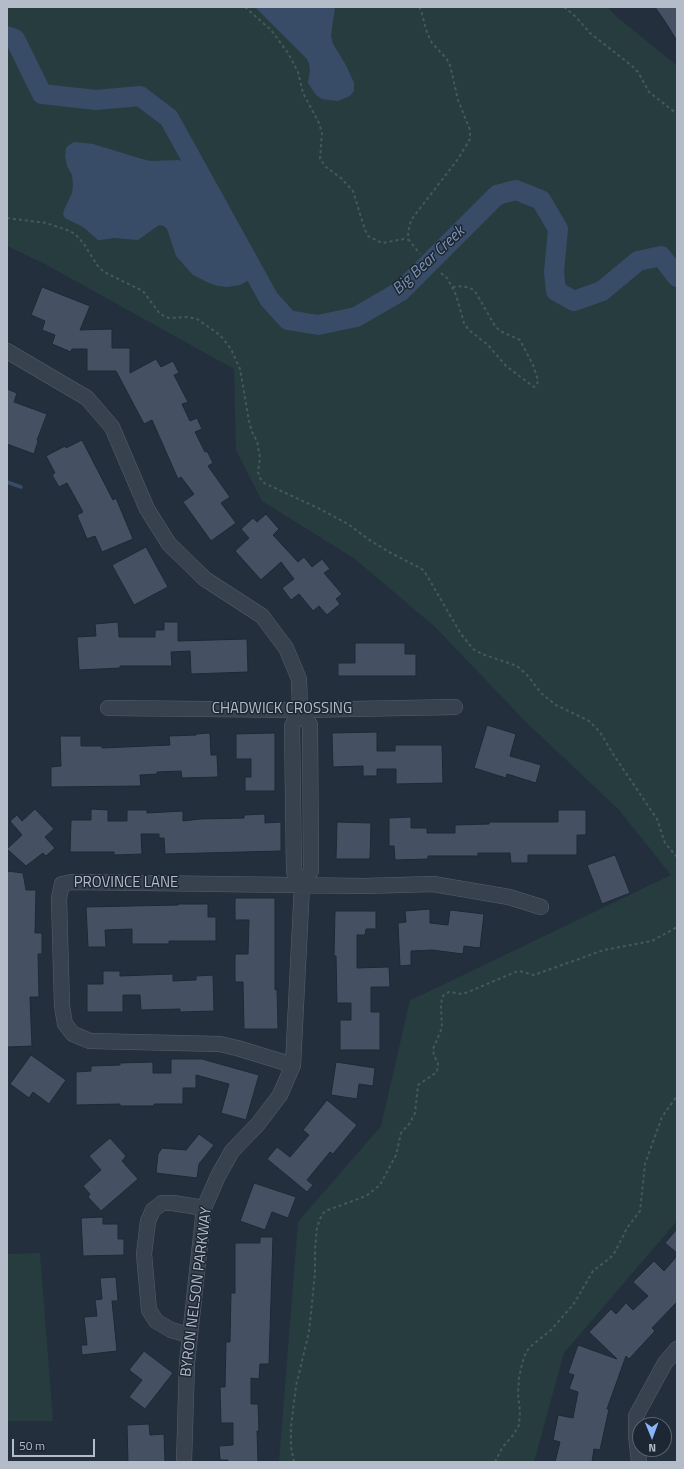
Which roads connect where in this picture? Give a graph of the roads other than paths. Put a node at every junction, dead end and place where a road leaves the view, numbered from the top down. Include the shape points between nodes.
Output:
1 (7, 351) edge
2 (456, 707) dead end
3 (108, 708) dead end
4 (300, 710) junction
5 (311, 798) junction
6 (293, 799) junction
7 (302, 885) junction
8 (541, 907) dead end
9 (293, 1065) junction
10 (204, 1208) junction
11 (189, 1334) junction
12 (677, 1349) edge
13 (184, 1462) edge
14 (639, 1462) edge

1 - 4 street, BYRON NELSON PARKWAY via 87,398 112,428 147,509 169,544 205,579 262,616 286,648 299,679
2 - 4 street, CHADWICK CROSSING
3 - 4 street, CHADWICK CROSSING
4 - 5 street, BYRON NELSON PARKWAY via 310,725
4 - 6 street, BYRON NELSON PARKWAY via 292,726
5 - 6 street
5 - 7 street, BYRON NELSON PARKWAY via 311,872
6 - 7 street, BYRON NELSON PARKWAY via 294,872
7 - 8 street, PROVINCE LANE via 433,884 509,897
7 - 9 street, BYRON NELSON PARKWAY
7 - 9 street, PROVINCE LANE via 71,882 62,884 59,898 62,1006 64,1024 73,1034 90,1041 220,1044
9 - 10 street, BYRON NELSON PARKWAY via 280,1095 258,1124 232,1151
10 - 11 street, BYRON NELSON PARKWAY
10 - 11 street via 162,1203 153,1210 148,1221 144,1254 149,1310 156,1321 171,1330
11 - 13 street, BYRON NELSON PARKWAY
12 - 14 street via 665,1362 636,1416

